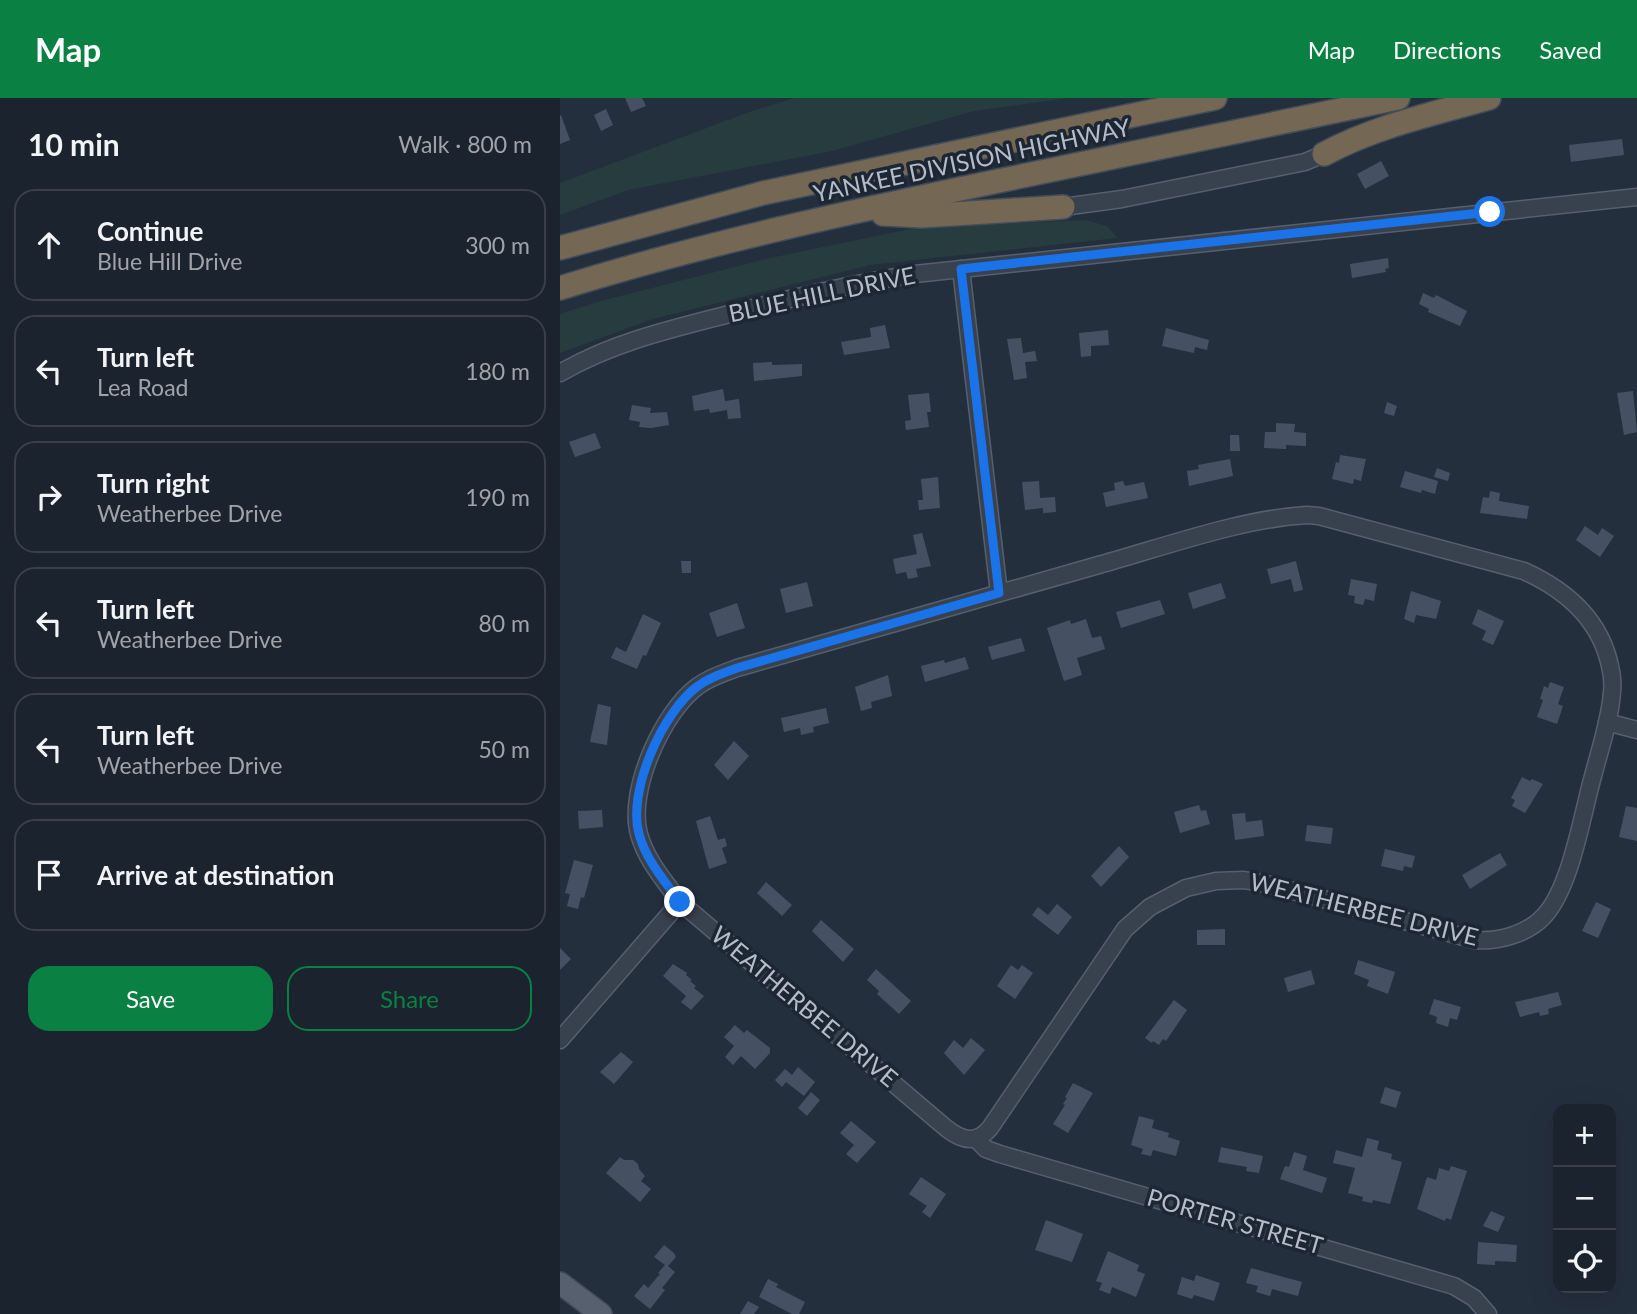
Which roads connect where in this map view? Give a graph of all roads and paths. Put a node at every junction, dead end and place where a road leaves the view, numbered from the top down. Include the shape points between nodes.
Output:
1 (1215, 98) edge
2 (1398, 98) edge
3 (1489, 98) edge
4 (1324, 154) joint
5 (1637, 197) edge
6 (1063, 207) joint
7 (848, 213) junction
8 (560, 248) edge
9 (961, 269) junction
10 (560, 288) edge
11 (560, 373) edge
12 (999, 593) junction
13 (1607, 722) junction
14 (1637, 730) edge
15 (680, 902) junction
16 (560, 1040) edge
17 (976, 1139) junction
18 (560, 1283) edge
19 (601, 1314) edge
20 (1488, 1314) edge

1 - 8 highway, YANKEE DIVISION HIGHWAY via 763,193
2 - 7 highway, YANKEE DIVISION HIGHWAY
3 - 4 highway via 1392,125
4 - 6 street via 1305,162
5 - 9 street, BLUE HILL DRIVE
6 - 7 highway via 922,216
7 - 10 highway, YANKEE DIVISION HIGHWAY
9 - 11 street, BLUE HILL DRIVE via 864,282 648,335
9 - 12 street
12 - 13 street, WEATHERBEE DRIVE via 1222,531 1290,516 1319,516 1524,571 1568,596 1594,625 1611,666 1613,691
12 - 15 street, WEATHERBEE DRIVE via 737,668 706,681 688,695 646,761 636,821 653,867
13 - 14 street
13 - 17 street, WEATHERBEE DRIVE via 1562,885 1550,909 1534,924 1503,937 1475,940 1258,881 1216,881 1186,888 1150,907 1125,929 1005,1108
15 - 16 street
15 - 17 street, WEATHERBEE DRIVE via 946,1128 962,1138
17 - 20 street, PORTER STREET via 1000,1154 1454,1286
18 - 19 main road

